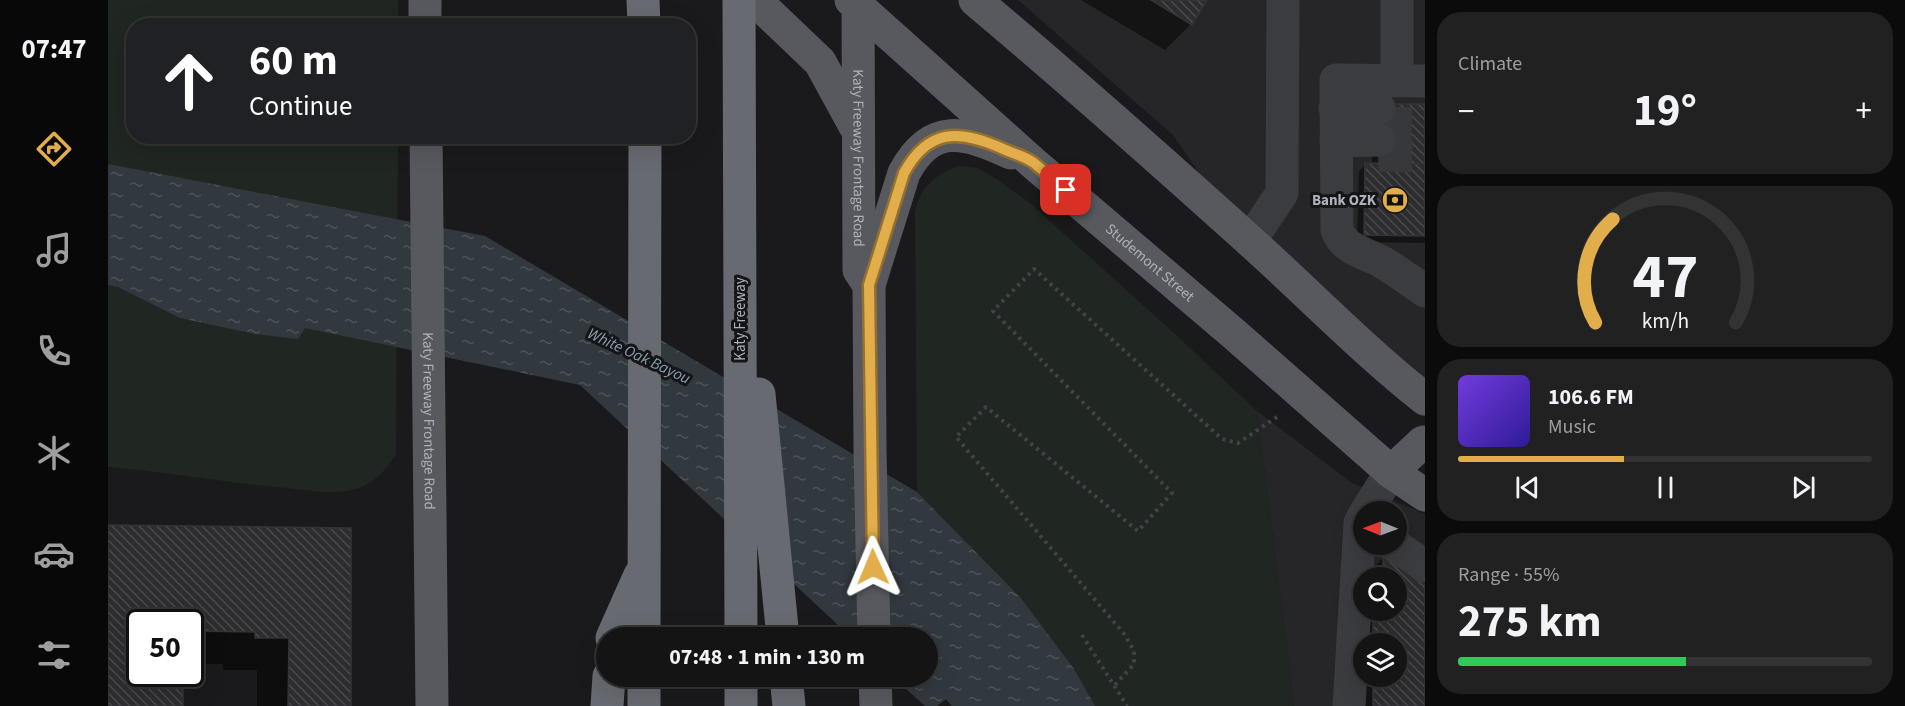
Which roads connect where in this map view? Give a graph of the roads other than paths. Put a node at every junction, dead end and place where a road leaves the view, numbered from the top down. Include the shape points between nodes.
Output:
1 (424, 0) edge
2 (643, 0) edge
3 (739, 0) edge
4 (755, 0) edge
5 (975, 0) edge
6 (1283, 0) edge
7 (1397, 0) edge
8 (856, 2) edge
9 (425, 18) edge
10 (644, 18) edge
11 (1411, 81) edge
12 (1336, 132) junction
13 (1379, 132) tunnel mouth
14 (859, 133) junction
15 (426, 144) edge
16 (645, 144) edge
17 (1032, 162) junction
18 (739, 195) junction
19 (1250, 241) junction
20 (869, 285) junction
21 (1425, 291) edge
22 (1425, 399) edge
23 (1425, 443) edge
24 (1390, 472) junction
25 (1425, 495) edge
26 (1373, 501) edge
27 (1407, 554) edge
28 (1360, 555) edge
29 (644, 565) junction
30 (1425, 566) edge
31 (617, 627) edge
32 (644, 627) edge
33 (741, 627) edge
34 (782, 627) edge
35 (874, 627) edge
36 (608, 687) edge
37 (644, 687) edge
38 (741, 687) edge
39 (875, 687) edge
40 (432, 706) edge
41 (607, 706) edge
42 (644, 706) edge
43 (741, 706) edge
44 (876, 706) edge
45 (1349, 706) edge

1 - 9 main road
2 - 10 highway
3 - 18 highway, Katy Freeway
4 - 14 main road via 820,62
5 - 19 main road
6 - 19 lane via 1282,193
7 - 11 lane
8 - 14 main road, Katy Freeway Frontage Road
8 - 17 main road, Studemont Street
11 - 12 lane via 1336,80
12 - 13 lane
12 - 21 lane via 1340,237 1354,250
14 - 20 main road, Katy Freeway Frontage Road via 859,270
15 - 40 main road, Katy Freeway Frontage Road
16 - 29 highway
17 - 20 main road via 972,136 945,136 922,147 904,173
17 - 24 main road, Studemont Street
18 - 33 highway, Katy Freeway
18 - 34 highway
19 - 22 main road
20 - 35 main road, Katy Freeway Frontage Road
23 - 24 main road
24 - 25 main road, Studemont Street
24 - 26 lane
27 - 30 lane
28 - 45 lane
29 - 31 highway
29 - 32 highway
36 - 41 highway
37 - 42 highway
38 - 43 highway
39 - 44 main road

